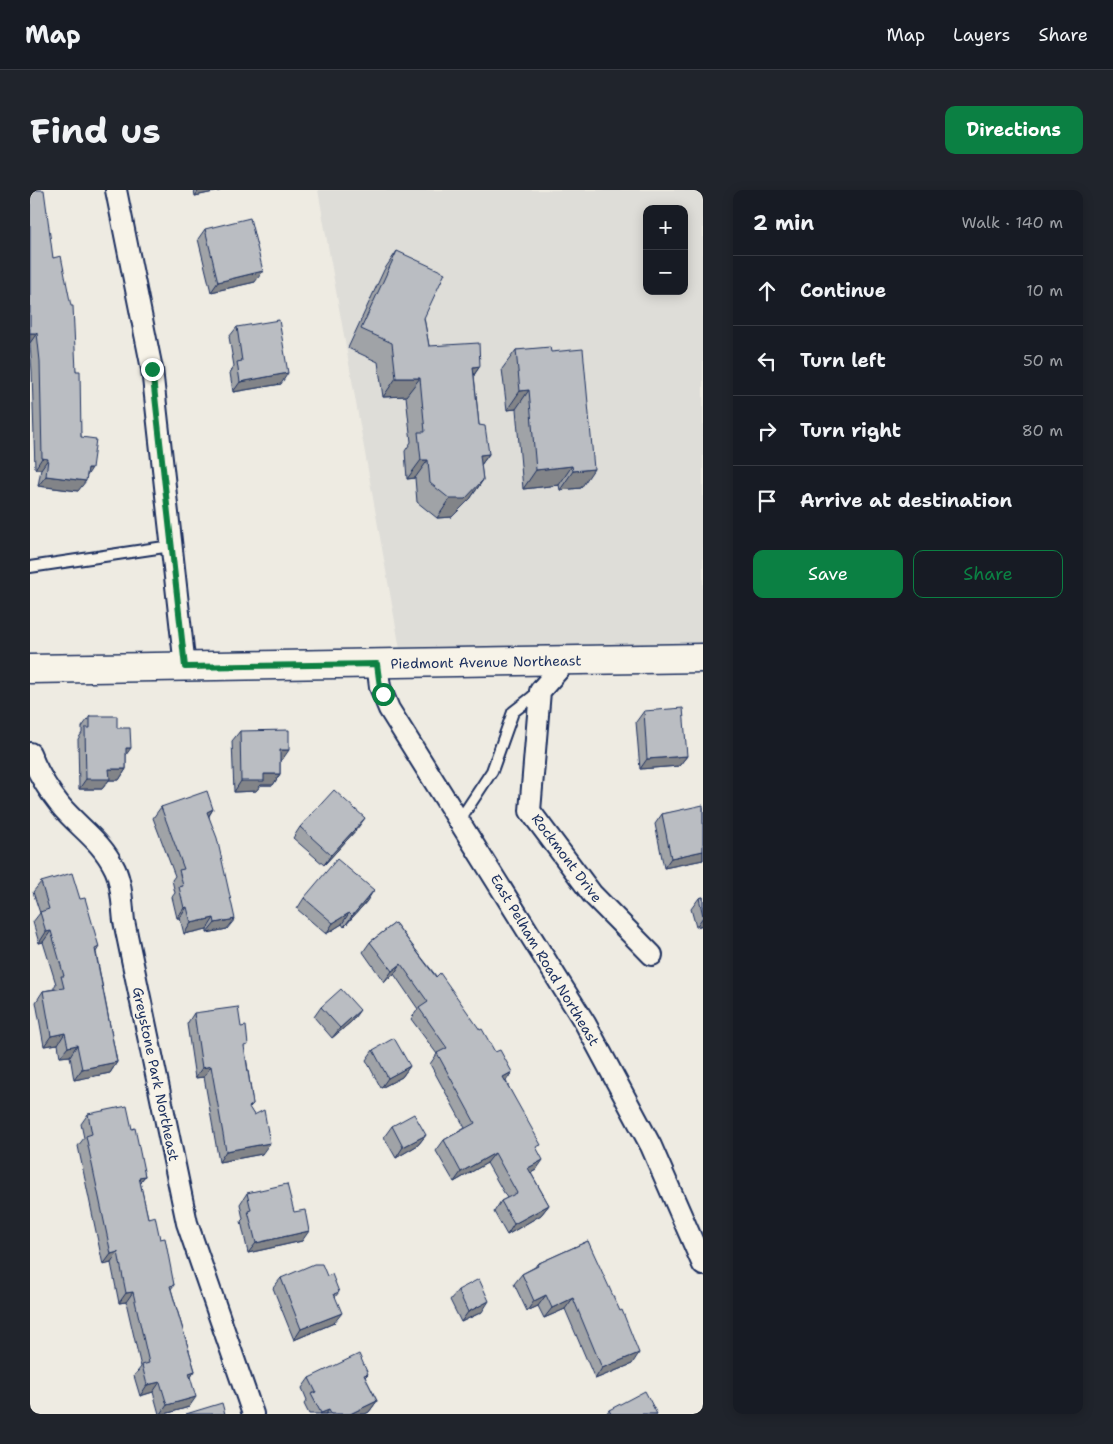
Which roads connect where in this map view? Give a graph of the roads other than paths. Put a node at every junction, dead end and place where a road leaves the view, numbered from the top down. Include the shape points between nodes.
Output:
1 (116, 190) edge
2 (172, 546) junction
3 (30, 567) edge
4 (703, 658) edge
5 (567, 660) junction
6 (377, 664) junction
7 (185, 667) junction
8 (30, 669) edge
9 (540, 691) junction
10 (30, 753) edge
11 (459, 821) junction
12 (652, 955) dead end
13 (703, 1265) edge
14 (253, 1414) edge

1 - 2 street via 152,369
2 - 3 lane
2 - 7 street
4 - 5 main road, Piedmont Avenue Northeast
5 - 6 main road, Piedmont Avenue Northeast
5 - 9 street
6 - 7 main road, Piedmont Avenue Northeast
6 - 11 street, East Pelham Road Northeast via 380,687 389,710
7 - 8 main road, Piedmont Avenue Northeast
9 - 11 lane via 513,712 492,771
9 - 12 street, Rockmont Drive via 530,811 592,894
10 - 14 street, Greystone Park Northeast via 37,770 61,806 97,840 116,869 187,1223
11 - 13 street, East Pelham Road Northeast via 586,1022 651,1146

